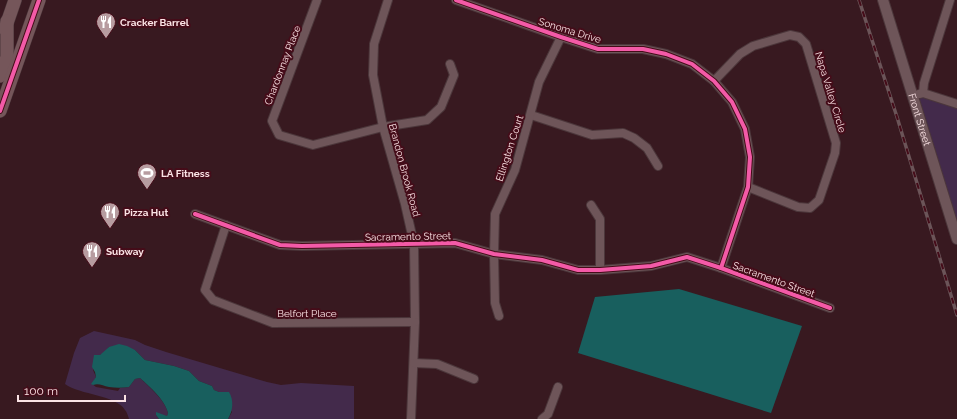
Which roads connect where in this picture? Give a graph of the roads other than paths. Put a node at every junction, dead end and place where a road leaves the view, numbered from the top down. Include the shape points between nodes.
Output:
1 (15, 0) edge
2 (40, 0) edge
3 (317, 0) edge
4 (388, 0) edge
5 (456, 0) edge
6 (883, 0) edge
7 (950, 0) edge
8 (7, 21) junction
9 (561, 37) junction
10 (0, 42) edge
11 (450, 64) dead end
12 (0, 76) edge
13 (714, 81) junction
14 (923, 93) junction
15 (912, 96) junction
16 (957, 104) edge
17 (0, 112) edge
18 (531, 115) junction
19 (383, 127) junction
20 (658, 166) dead end
21 (748, 187) junction
22 (591, 205) dead end
23 (195, 214) dead end
24 (954, 223) edge
25 (226, 225) junction
26 (957, 239) edge
27 (414, 244) junction
28 (494, 254) junction
29 (721, 268) junction
30 (600, 270) junction
31 (830, 308) dead end
32 (499, 316) dead end
33 (415, 322) junction
34 (414, 363) junction
35 (474, 378) dead end
36 (558, 387) dead end
37 (411, 419) edge
38 (542, 419) edge

1 - 8 highway
2 - 17 highway
3 - 19 street, Chardonnay Place via 272,121 278,135 313,145
4 - 19 street, Brandon Brook Road via 374,44 373,75
5 - 9 street, Sonoma Drive
6 - 15 street, Front Street
7 - 14 street
8 - 10 highway
8 - 12 highway via 7,57
9 - 13 street, Sonoma Drive via 598,49 642,49 666,54 692,64
9 - 18 street, Ellington Court via 539,82
11 - 19 street, Chardonnay Place via 454,75 441,107 427,120
13 - 21 street, Sonoma Drive via 732,102 745,129 750,157
13 - 21 street, Napa Valley Circle via 740,54 753,46 790,35 799,37 806,44 836,143 819,200 810,208 798,207
14 - 15 street
14 - 16 street
15 - 24 street, Front Street
18 - 20 street via 592,135 623,133 647,148
18 - 28 street, Ellington Court via 515,170 495,214
19 - 27 street, Brandon Brook Road
21 - 29 street, Sonoma Drive
22 - 30 street via 600,219
23 - 25 street, Sacramento Street
24 - 26 street, Front Street
25 - 27 street, Sacramento Street via 280,245
25 - 33 street, Belfort Place via 205,290 213,300 273,323
27 - 28 street, Sacramento Street via 455,243
27 - 33 street, Brandon Brook Road
28 - 30 street, Sacramento Street via 542,260 578,270
28 - 32 street, Ellington Court via 495,303
29 - 30 street, Sacramento Street via 687,257 651,266
29 - 31 street, Sacramento Street
33 - 34 street, Brandon Brook Road
34 - 35 street via 437,364
34 - 37 street, Brandon Brook Road
36 - 38 street via 548,414

